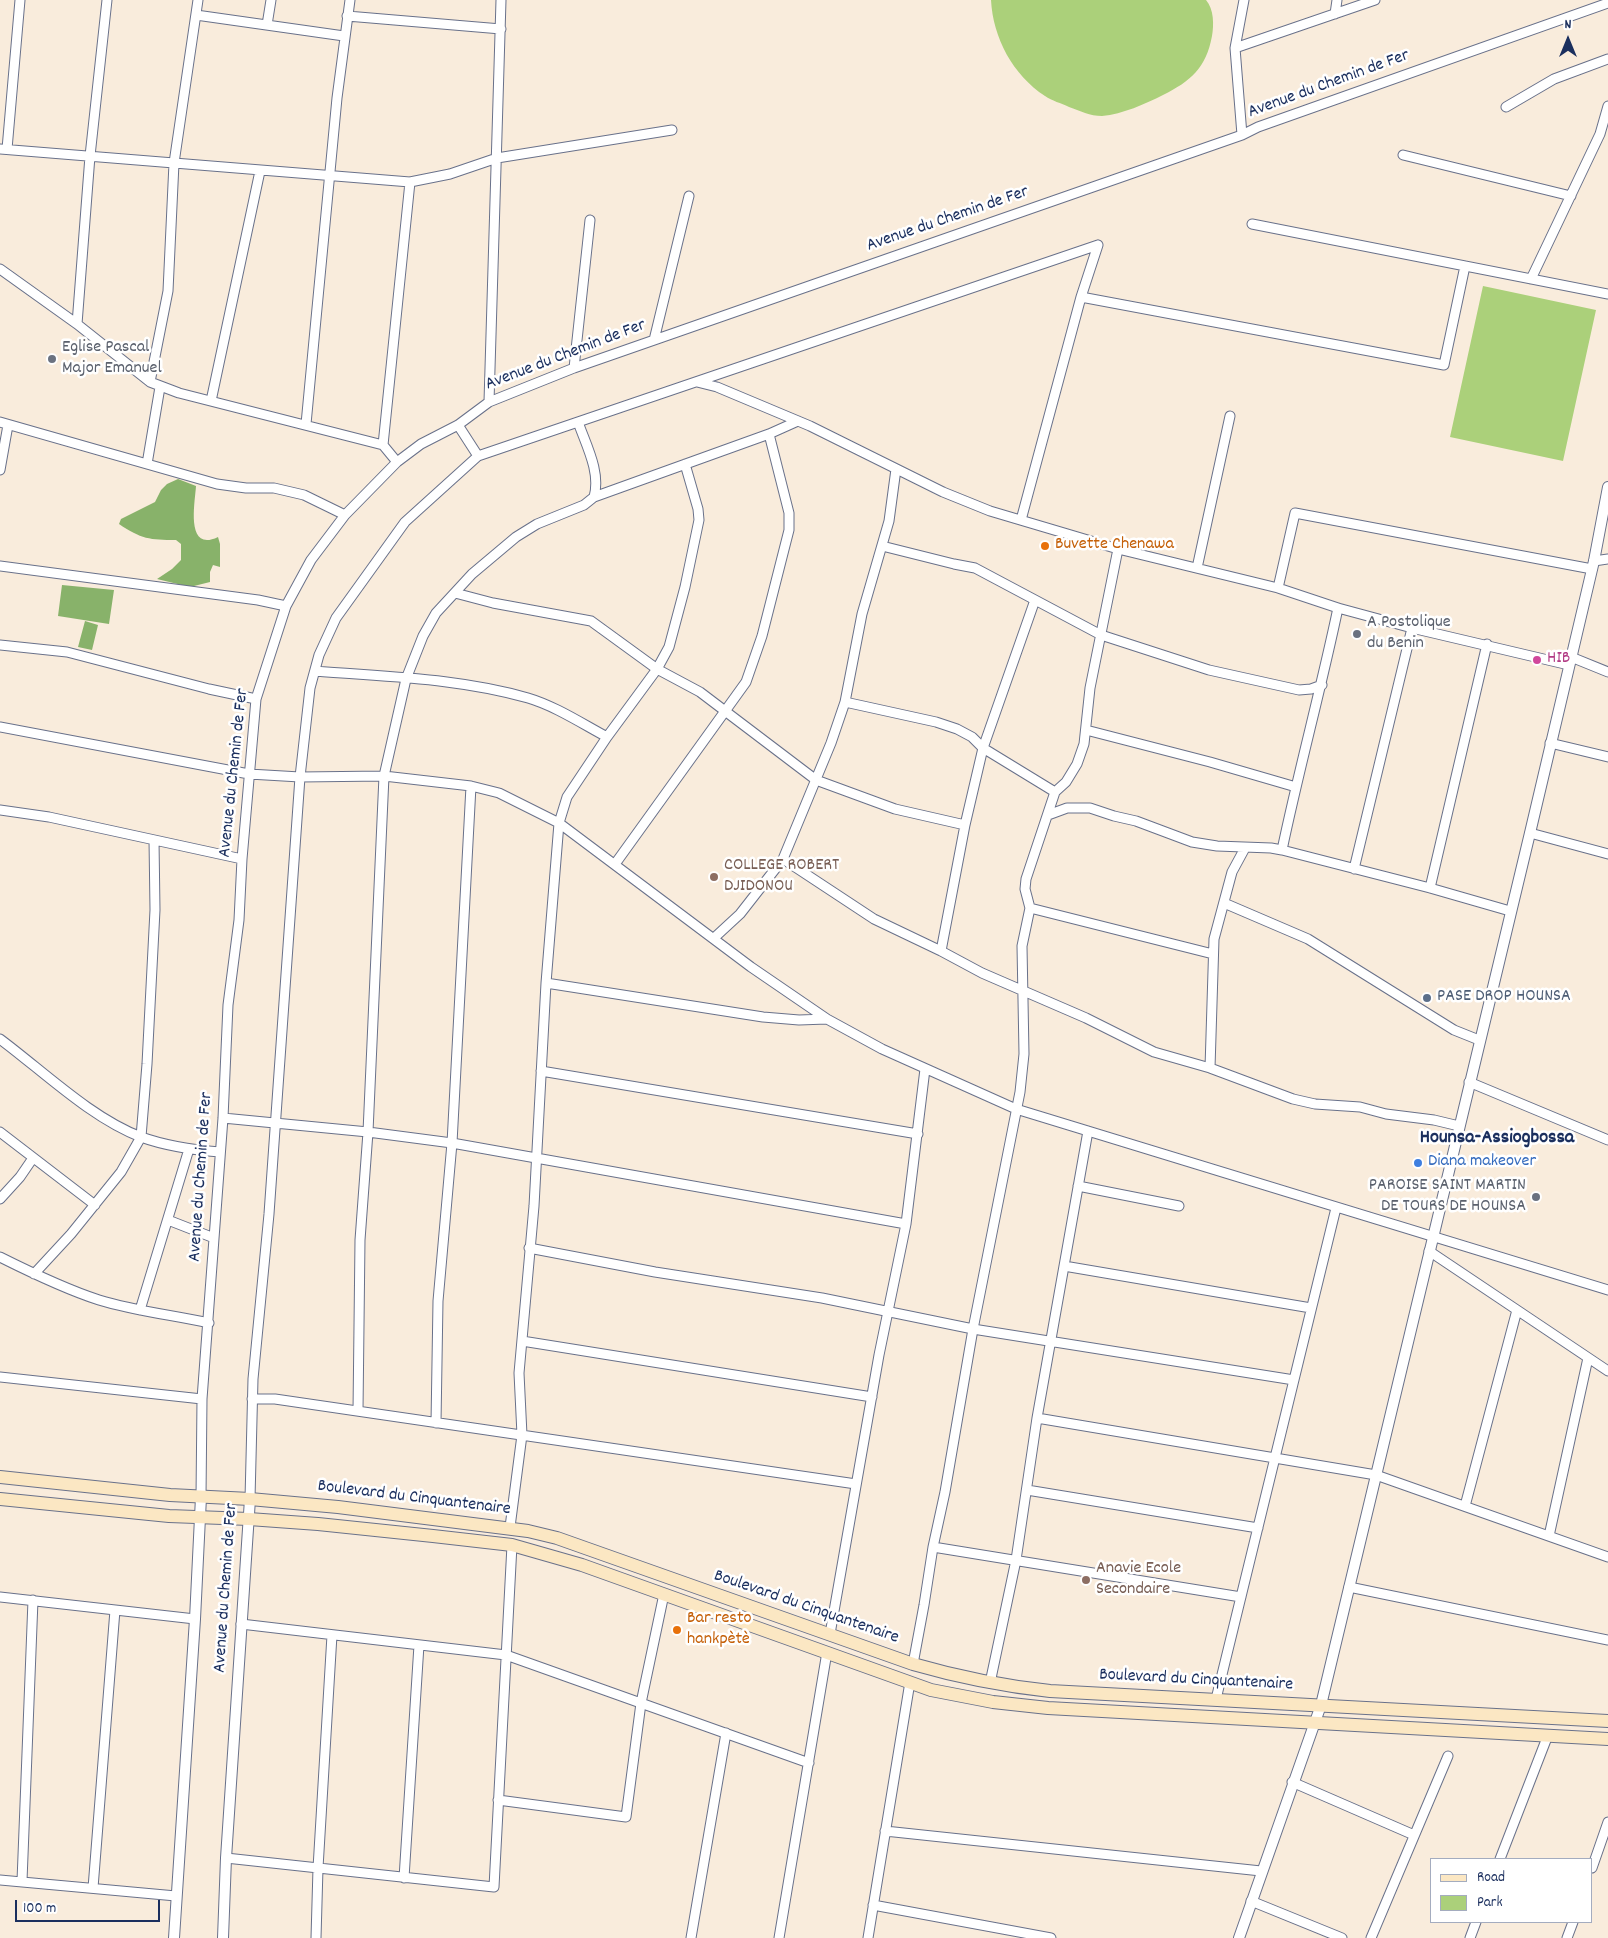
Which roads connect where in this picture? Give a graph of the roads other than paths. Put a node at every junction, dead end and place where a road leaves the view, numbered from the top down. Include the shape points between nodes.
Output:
1 (20, 0) edge
2 (107, 0) edge
3 (198, 0) edge
4 (271, 0) edge
5 (350, 0) edge
6 (502, 0) edge
7 (1244, 0) edge
8 (1337, 0) edge
9 (1375, 0) edge
10 (1608, 3) edge
11 (1335, 14) junction
12 (196, 15) junction
13 (347, 16) junction
14 (267, 25) junction
15 (501, 29) junction
16 (344, 36) junction
17 (1235, 48) junction
18 (1608, 60) edge
19 (1608, 106) edge
20 (1506, 107) dead end
21 (672, 130) dead end
22 (1242, 135) junction
23 (4, 149) edge
24 (1403, 155) dead end
25 (90, 156) junction
26 (497, 158) junction
27 (174, 163) junction
28 (260, 171) junction
29 (329, 176) junction
30 (410, 182) junction
31 (689, 196) dead end
32 (1571, 196) junction
33 (590, 220) dead end
34 (1252, 224) dead end
35 (1466, 266) junction
36 (0, 269) edge
37 (1532, 278) junction
38 (1608, 294) edge
39 (1081, 297) junction
40 (77, 324) junction
41 (654, 340) junction
42 (574, 368) junction
43 (150, 382) junction
44 (697, 382) junction
45 (160, 387) junction
46 (211, 401) junction
47 (489, 402) junction
48 (1230, 416) dead end
49 (798, 421) junction
50 (578, 422) junction
51 (4, 423) edge
52 (306, 424) junction
53 (458, 425) junction
54 (769, 434) junction
55 (383, 445) junction
56 (478, 456) junction
57 (396, 462) junction
58 (147, 464) junction
59 (685, 464) junction
60 (896, 469) junction
61 (0, 470) edge
62 (1608, 487) edge
63 (594, 497) junction
64 (345, 515) junction
65 (1021, 520) junction
66 (882, 546) junction
67 (1118, 549) junction
68 (1608, 560) edge
69 (1593, 565) junction
70 (0, 566) edge
71 (1197, 568) junction
72 (1278, 588) junction
73 (455, 593) junction
74 (1035, 600) junction
75 (286, 606) junction
76 (1338, 608) junction
77 (1412, 628) junction
78 (1101, 635) junction
79 (1487, 644) junction
80 (0, 645) edge
81 (1570, 661) junction
82 (658, 669) junction
83 (315, 671) junction
84 (1608, 672) edge
85 (406, 679) junction
86 (1322, 685) junction
87 (256, 699) junction
88 (845, 702) junction
89 (726, 712) junction
90 (0, 727) edge
91 (1086, 730) junction
92 (607, 737) junction
93 (1550, 743) junction
94 (983, 748) junction
95 (1608, 757) edge
96 (249, 774) junction
97 (384, 776) junction
98 (300, 777) junction
99 (816, 780) junction
100 (471, 786) junction
101 (1296, 787) junction
102 (1055, 792) junction
103 (0, 810) edge
104 (1048, 815) junction
105 (559, 823) junction
106 (965, 825) junction
107 (1530, 834) junction
108 (154, 840) junction
109 (1246, 848) junction
110 (1282, 850) junction
111 (1608, 854) edge
112 (242, 858) junction
113 (783, 859) junction
114 (615, 864) junction
115 (1354, 869) junction
116 (1430, 888) junction
117 (1224, 903) junction
118 (1030, 908) junction
119 (1510, 911) junction
120 (714, 938) junction
121 (941, 951) junction
122 (1213, 954) junction
123 (546, 983) junction
124 (1023, 990) junction
125 (827, 1019) junction
126 (0, 1039) edge
127 (1479, 1040) junction
128 (1210, 1068) junction
129 (925, 1069) junction
130 (541, 1071) junction
131 (1469, 1082) junction
132 (1016, 1109) junction
133 (223, 1118) junction
134 (276, 1124) junction
135 (1459, 1126) junction
136 (1088, 1131) junction
137 (0, 1132) edge
138 (368, 1132) junction
139 (918, 1134) junction
140 (142, 1137) junction
141 (1608, 1140) edge
142 (452, 1143) junction
143 (189, 1149) junction
144 (220, 1152) junction
145 (33, 1158) junction
146 (535, 1158) junction
147 (1078, 1186) junction
148 (0, 1199) edge
149 (95, 1205) junction
150 (1180, 1206) dead end
151 (1336, 1208) junction
152 (168, 1220) junction
153 (906, 1224) junction
154 (1432, 1237) junction
155 (214, 1238) junction
156 (529, 1248) junction
157 (1429, 1252) junction
158 (0, 1257) edge
159 (1064, 1266) junction
160 (34, 1274) junction
161 (1608, 1290) edge
162 (1312, 1308) junction
163 (140, 1310) junction
164 (1516, 1310) junction
165 (888, 1312) junction
166 (209, 1323) junction
167 (973, 1328) junction
168 (1051, 1340) junction
169 (522, 1341) junction
170 (1588, 1358) junction
171 (1608, 1371) edge
172 (0, 1378) edge
173 (1294, 1380) junction
174 (872, 1397) junction
175 (202, 1398) junction
176 (252, 1399) junction
177 (358, 1411) junction
178 (1037, 1418) junction
179 (436, 1423) junction
180 (522, 1435) junction
181 (1275, 1458) junction
182 (1376, 1475) junction
183 (0, 1477) edge
184 (856, 1484) junction
185 (1027, 1490) junction
186 (201, 1498) junction
187 (0, 1499) edge
188 (250, 1499) junction
189 (1465, 1506) junction
190 (199, 1518) junction
191 (249, 1519) junction
192 (510, 1528) junction
193 (1258, 1528) junction
194 (1548, 1536) junction
195 (512, 1546) junction
196 (933, 1547) junction
197 (1608, 1557) edge
198 (1016, 1560) junction
199 (1349, 1587) junction
200 (664, 1594) junction
201 (1241, 1596) junction
202 (0, 1597) edge
203 (33, 1600) junction
204 (115, 1610) junction
205 (195, 1619) junction
206 (241, 1624) junction
207 (830, 1634) junction
208 (332, 1635) junction
209 (1608, 1640) edge
210 (420, 1645) junction
211 (827, 1652) junction
212 (506, 1655) junction
213 (913, 1664) junction
214 (910, 1682) junction
215 (990, 1683) junction
216 (1216, 1699) junction
217 (641, 1703) junction
218 (1321, 1705) junction
219 (1608, 1721) edge
220 (1316, 1722) junction
221 (726, 1733) junction
222 (1548, 1735) junction
223 (1608, 1739) edge
224 (1448, 1756) dead end
225 (809, 1763) junction
226 (1292, 1782) junction
227 (498, 1800) junction
228 (1608, 1822) edge
229 (885, 1831) junction
230 (1414, 1836) junction
231 (226, 1858) junction
232 (1500, 1858) edge
233 (1593, 1865) edge
234 (318, 1868) junction
235 (1261, 1871) junction
236 (404, 1878) junction
237 (0, 1880) edge
238 (22, 1881) junction
239 (92, 1888) junction
240 (176, 1896) junction
241 (1251, 1901) junction
242 (873, 1906) junction
243 (1476, 1923) edge
244 (1573, 1923) edge
245 (174, 1938) edge
246 (223, 1938) edge
247 (316, 1938) edge
248 (691, 1938) edge
249 (779, 1938) edge
250 (868, 1938) edge
251 (1051, 1938) edge
252 (1239, 1938) edge
253 (1342, 1938) edge
254 (1371, 1938) edge
255 (1470, 1938) edge
256 (1567, 1938) edge

1 - 23 street
2 - 25 street
3 - 12 street
4 - 14 street
5 - 13 street
6 - 15 street
7 - 17 street
8 - 11 street
9 - 11 street
10 - 22 street, Avenue du Chemin de Fer
11 - 17 street
12 - 14 street
12 - 27 street
13 - 15 street
13 - 16 street
14 - 16 street
15 - 26 street
16 - 29 street
17 - 22 street
18 - 20 street via 1554,79
19 - 32 street via 1600,134
21 - 26 street
22 - 41 street, Avenue du Chemin de Fer
23 - 25 street
24 - 32 street
25 - 27 street
25 - 40 street
26 - 30 street via 450,174
26 - 47 street
27 - 28 street
27 - 43 street via 168,291
28 - 29 street
28 - 46 street
29 - 30 street
29 - 52 street
30 - 55 street
31 - 41 street
32 - 37 street
33 - 42 street
34 - 35 street
35 - 37 street
35 - 39 street via 1444,365
36 - 40 street
37 - 38 street
39 - 44 street, Avenue du Chemin de Fer via 1098,245
39 - 65 street
40 - 43 street
41 - 42 street, Avenue du Chemin de Fer
42 - 47 street, Avenue du Chemin de Fer
43 - 45 street
44 - 49 street via 717,387
44 - 50 street, Avenue du Chemin de Fer
45 - 46 street
45 - 58 street
46 - 52 street
47 - 53 street, Avenue du Chemin de Fer
48 - 71 street
49 - 54 street
49 - 60 street
50 - 56 street, Avenue du Chemin de Fer
50 - 63 street via 593,464
51 - 58 street
51 - 61 street
52 - 55 street
53 - 56 street
53 - 57 street, Avenue du Chemin de Fer via 421,444
54 - 59 street
54 - 89 street via 789,513 789,530 762,636 746,682
55 - 57 street
56 - 83 street, Avenue du Chemin de Fer via 405,522 336,618
57 - 64 street, Avenue du Chemin de Fer
58 - 64 street via 218,484 304,494
59 - 63 street
59 - 82 street via 699,520 686,587 669,647
60 - 65 street via 943,492
60 - 66 street
62 - 69 street
63 - 73 street via 584,505 537,524 516,537
64 - 75 street, Avenue du Chemin de Fer via 311,560
65 - 67 street
66 - 74 street via 975,568
66 - 88 street via 862,614
67 - 71 street
67 - 78 street
68 - 69 street
69 - 72 street via 1295,513
69 - 81 street
70 - 75 street
71 - 72 street
72 - 76 street
73 - 82 street via 590,621
73 - 85 street via 436,613 422,636
74 - 78 street
74 - 94 street
75 - 87 street, Avenue du Chemin de Fer
76 - 77 street
76 - 86 street
77 - 79 street
77 - 115 street
78 - 86 street via 1210,670 1267,684 1299,690
78 - 91 street via 1090,688
79 - 81 street
79 - 116 street
80 - 87 street via 67,652
81 - 84 street
81 - 93 street
82 - 89 street via 700,692
82 - 92 street
83 - 85 street
83 - 98 street, Avenue du Chemin de Fer via 310,688
85 - 92 street via 434,680 529,698
85 - 97 street
86 - 101 street
87 - 96 street, Avenue du Chemin de Fer
88 - 94 street via 943,724 972,737
88 - 99 street
89 - 99 street
89 - 114 street
90 - 96 street
91 - 101 street
91 - 102 street via 1076,764 1066,782
92 - 105 street via 567,797
93 - 95 street
93 - 107 street
94 - 102 street
94 - 106 street
96 - 98 street
96 - 112 street, Avenue du Chemin de Fer
97 - 98 street
97 - 100 street
97 - 138 street
98 - 134 street, Avenue du Chemin de Fer
99 - 106 street via 895,809
99 - 113 street
100 - 105 street via 499,793
100 - 142 street
101 - 110 street
102 - 104 street
103 - 108 street
104 - 109 street via 1067,808 1090,808 1192,842
104 - 118 street via 1026,879
105 - 114 street
105 - 123 street
106 - 121 street
107 - 111 street
107 - 119 street
108 - 112 street
108 - 140 street via 156,910
109 - 110 street
109 - 117 street via 1232,872
110 - 115 street
112 - 133 street, Avenue du Chemin de Fer via 239,920 228,1005
113 - 120 street via 740,914
113 - 121 street via 874,919
114 - 120 street
115 - 116 street
116 - 119 street
117 - 122 street via 1217,922
117 - 127 street via 1308,939 1454,1030
118 - 122 street
118 - 124 street via 1022,946
119 - 127 street
120 - 125 street
121 - 124 street
122 - 128 street
123 - 125 street via 764,1017
123 - 130 street
124 - 128 street via 1154,1052
124 - 132 street via 1024,1054
125 - 129 street
126 - 140 street via 88,1107
127 - 131 street
128 - 135 street via 1293,1099 1360,1107
129 - 132 street
129 - 139 street
130 - 139 street
130 - 146 street
131 - 135 street
131 - 141 street
132 - 136 street
132 - 167 street
133 - 134 street
133 - 144 street, Avenue du Chemin de Fer
134 - 138 street
134 - 176 street, Avenue du Chemin de Fer
135 - 154 street
136 - 147 street
136 - 151 street
137 - 145 street
138 - 142 street
138 - 177 street via 360,1240
139 - 153 street
140 - 143 street
140 - 149 street via 121,1172
142 - 146 street
142 - 179 street via 438,1301
143 - 144 street
143 - 152 street
144 - 155 street, Avenue du Chemin de Fer
145 - 148 street
145 - 149 street
146 - 153 street
146 - 156 street
147 - 150 street
147 - 159 street
149 - 160 street
151 - 154 street
151 - 162 street
152 - 155 street
152 - 163 street
153 - 165 street
154 - 157 street
154 - 161 street
155 - 166 street, Avenue du Chemin de Fer
156 - 165 street
156 - 169 street
157 - 164 street
157 - 182 street
158 - 160 street
159 - 162 street
159 - 168 street
160 - 163 street via 99,1300
162 - 173 street
163 - 166 street
164 - 170 street
164 - 189 street
165 - 167 street
165 - 174 street
166 - 175 street, Avenue du Chemin de Fer
167 - 168 street
167 - 196 street
168 - 173 street
168 - 178 street
169 - 174 street
169 - 180 street via 519,1373
170 - 171 street
170 - 194 street
172 - 175 street
173 - 181 street
174 - 184 street
175 - 186 street, Avenue du Chemin de Fer
176 - 177 street via 275,1399
176 - 188 street, Avenue du Chemin de Fer
177 - 179 street
178 - 181 street
178 - 185 street
179 - 180 street
180 - 184 street
180 - 192 street
181 - 182 street
181 - 193 street
182 - 189 street
182 - 199 street
183 - 186 main road, Boulevard du Cinquantenaire
184 - 207 street
185 - 193 street
185 - 198 street
186 - 188 main road, Boulevard du Cinquantenaire
186 - 190 street
187 - 190 main road, Boulevard du Cinquantenaire
188 - 191 street, Avenue du Chemin de Fer
188 - 192 main road, Boulevard du Cinquantenaire
189 - 194 street
190 - 191 main road, Boulevard du Cinquantenaire
190 - 205 street
191 - 195 main road, Boulevard du Cinquantenaire
191 - 206 street, Avenue du Chemin de Fer
192 - 207 main road, Boulevard du Cinquantenaire via 557,1538
193 - 201 street
194 - 197 street
195 - 200 main road, Boulevard du Cinquantenaire via 582,1565
195 - 212 street
196 - 198 street
196 - 213 street
198 - 201 street
198 - 215 street
199 - 209 street
199 - 218 street
200 - 211 main road, Boulevard du Cinquantenaire
200 - 217 street
201 - 216 street
202 - 203 street
203 - 204 street
203 - 238 street
204 - 205 street
204 - 239 street
205 - 240 street
206 - 208 street
206 - 231 street, Avenue du Chemin de Fer
207 - 213 main road, Boulevard du Cinquantenaire
208 - 210 street
208 - 234 street
210 - 212 street
210 - 236 street
211 - 214 main road, Boulevard du Cinquantenaire
211 - 225 street
212 - 217 street
212 - 227 street
213 - 215 main road, Boulevard du Cinquantenaire
214 - 220 main road, Boulevard du Cinquantenaire via 932,1690 1017,1706
214 - 229 street
215 - 216 main road, Boulevard du Cinquantenaire via 1050,1691
216 - 218 main road, Boulevard du Cinquantenaire
217 - 221 street
217 - 227 street via 626,1817
218 - 219 main road, Boulevard du Cinquantenaire
218 - 220 street
220 - 222 main road, Boulevard du Cinquantenaire
220 - 226 street
221 - 225 street
221 - 248 street
222 - 223 main road, Boulevard du Cinquantenaire
222 - 232 street
224 - 230 street
225 - 249 street
226 - 230 street
226 - 235 street
227 - 236 street via 494,1887
228 - 233 street
229 - 235 street
229 - 242 street
230 - 254 street
231 - 234 street
231 - 246 street, Avenue du Chemin de Fer
234 - 236 street
234 - 247 street
235 - 241 street
237 - 238 street
238 - 239 street
239 - 240 street
240 - 245 street
241 - 252 street
241 - 253 street
242 - 250 street
242 - 251 street
243 - 255 street
244 - 256 street

